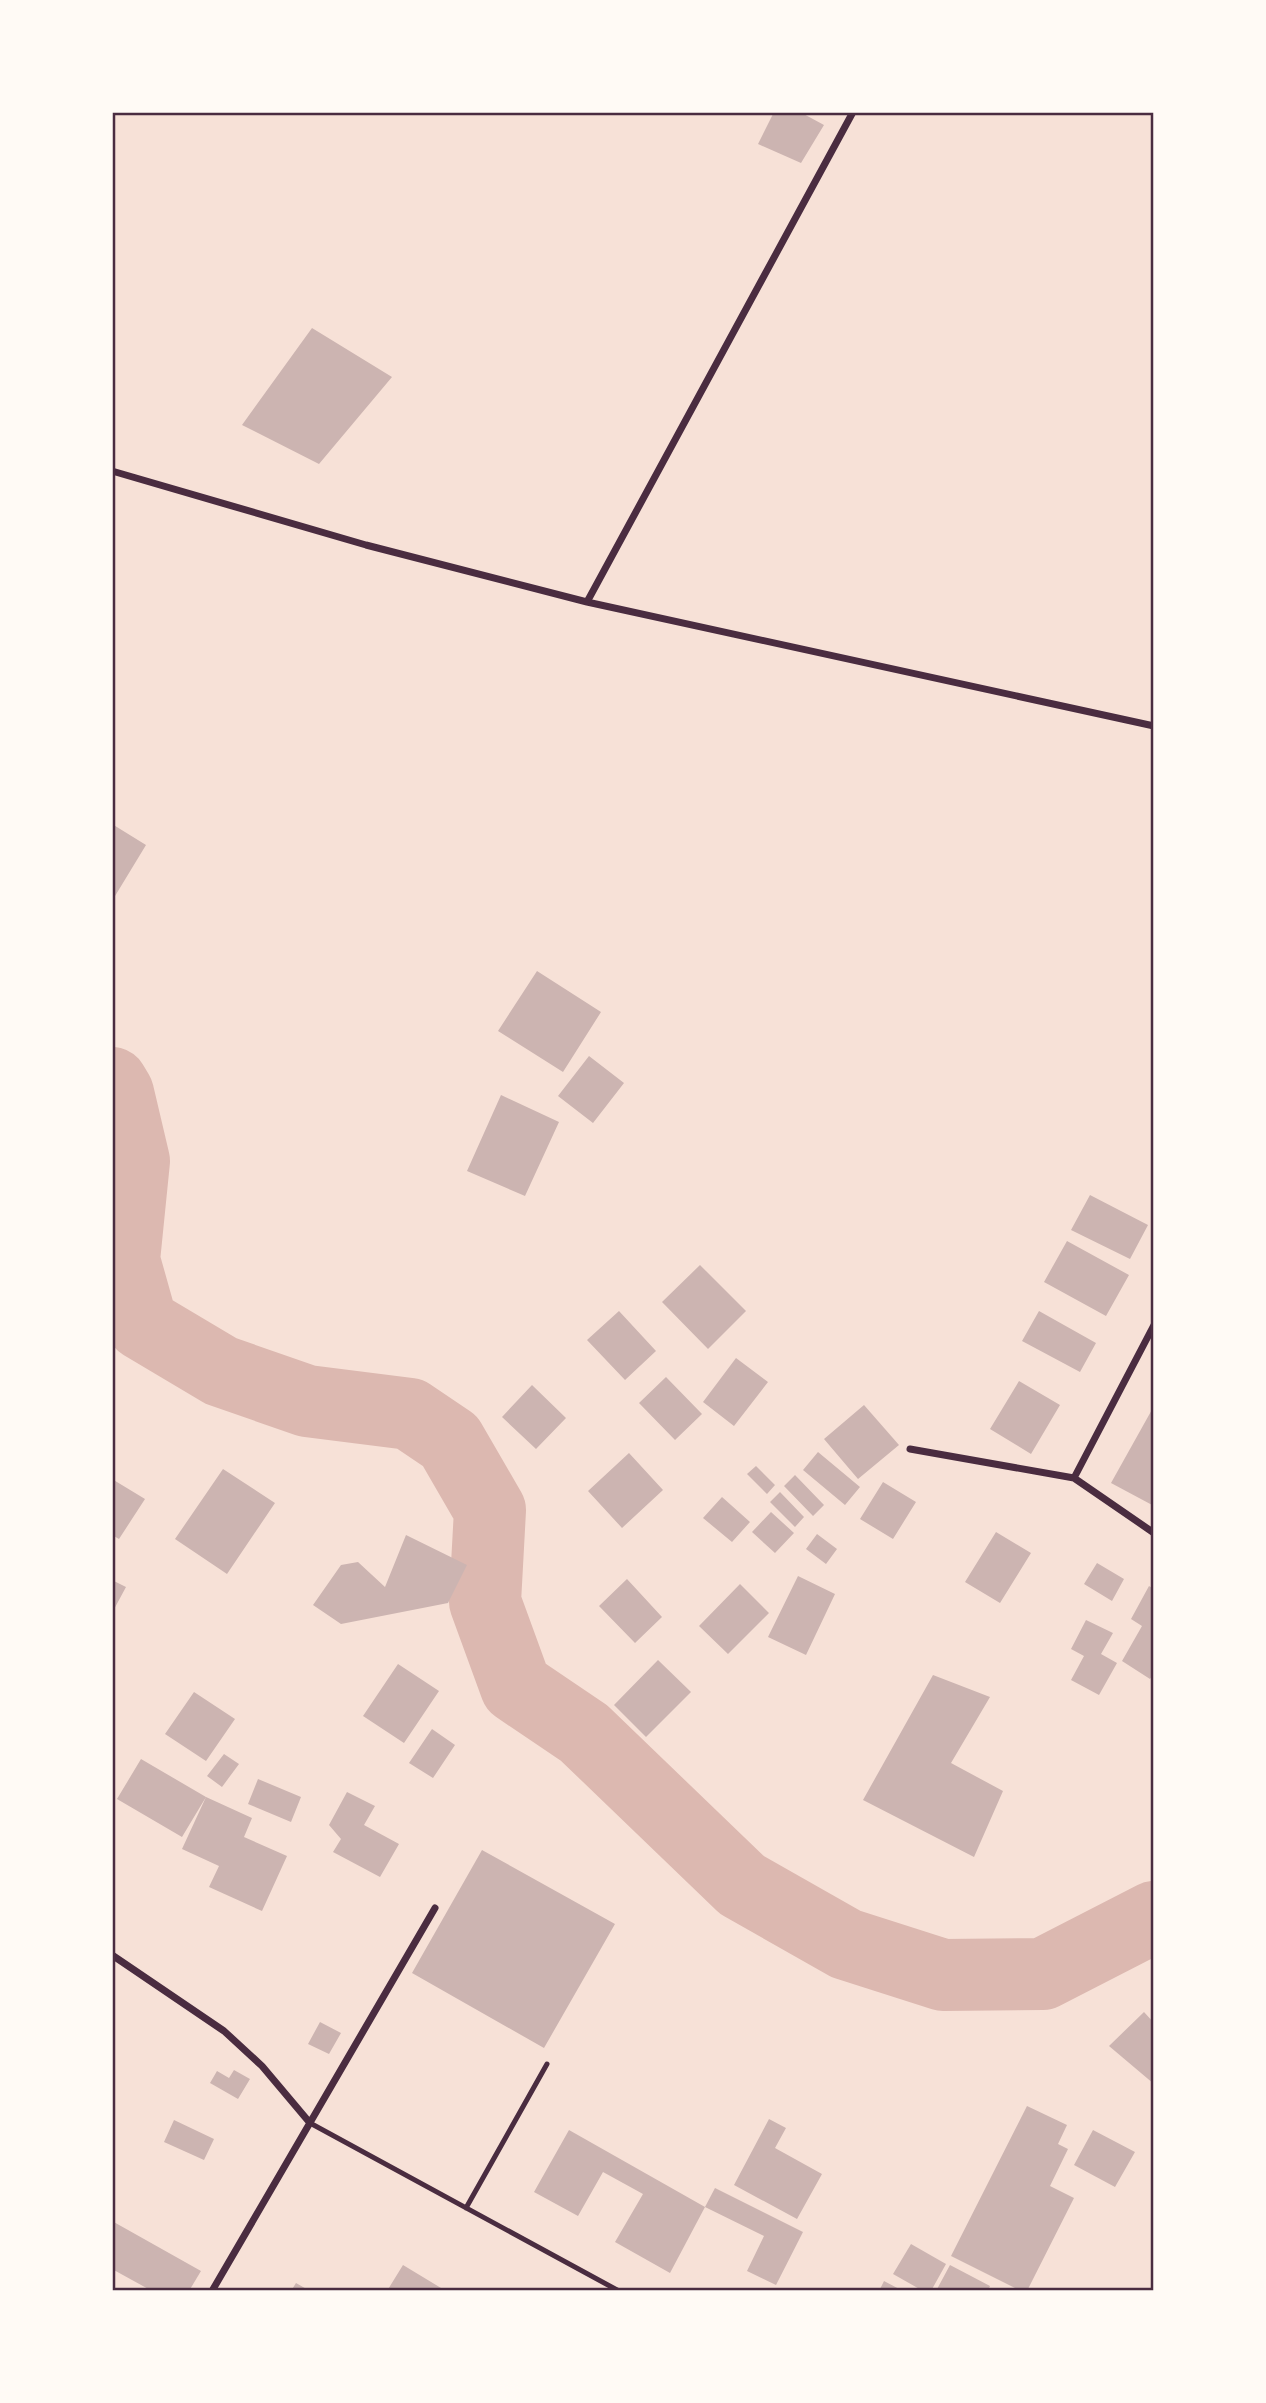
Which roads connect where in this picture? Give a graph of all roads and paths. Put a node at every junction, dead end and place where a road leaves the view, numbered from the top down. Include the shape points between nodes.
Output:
1 (853, 112) edge
2 (112, 471) edge
3 (587, 601) junction
4 (1154, 726) edge
5 (1154, 1325) edge
6 (911, 1449) dead end
7 (1074, 1478) junction
8 (1154, 1533) edge
9 (435, 1908) dead end
10 (112, 1955) edge
11 (547, 2064) dead end
12 (310, 2123) junction
13 (466, 2208) junction
14 (212, 2291) edge
15 (619, 2291) edge

1 - 3 street
2 - 3 street via 366,545
3 - 4 street
5 - 7 street
6 - 7 street
7 - 8 street
9 - 12 street
10 - 12 street via 224,2031 262,2066
11 - 13 lane
12 - 13 lane
12 - 14 street
13 - 15 lane

